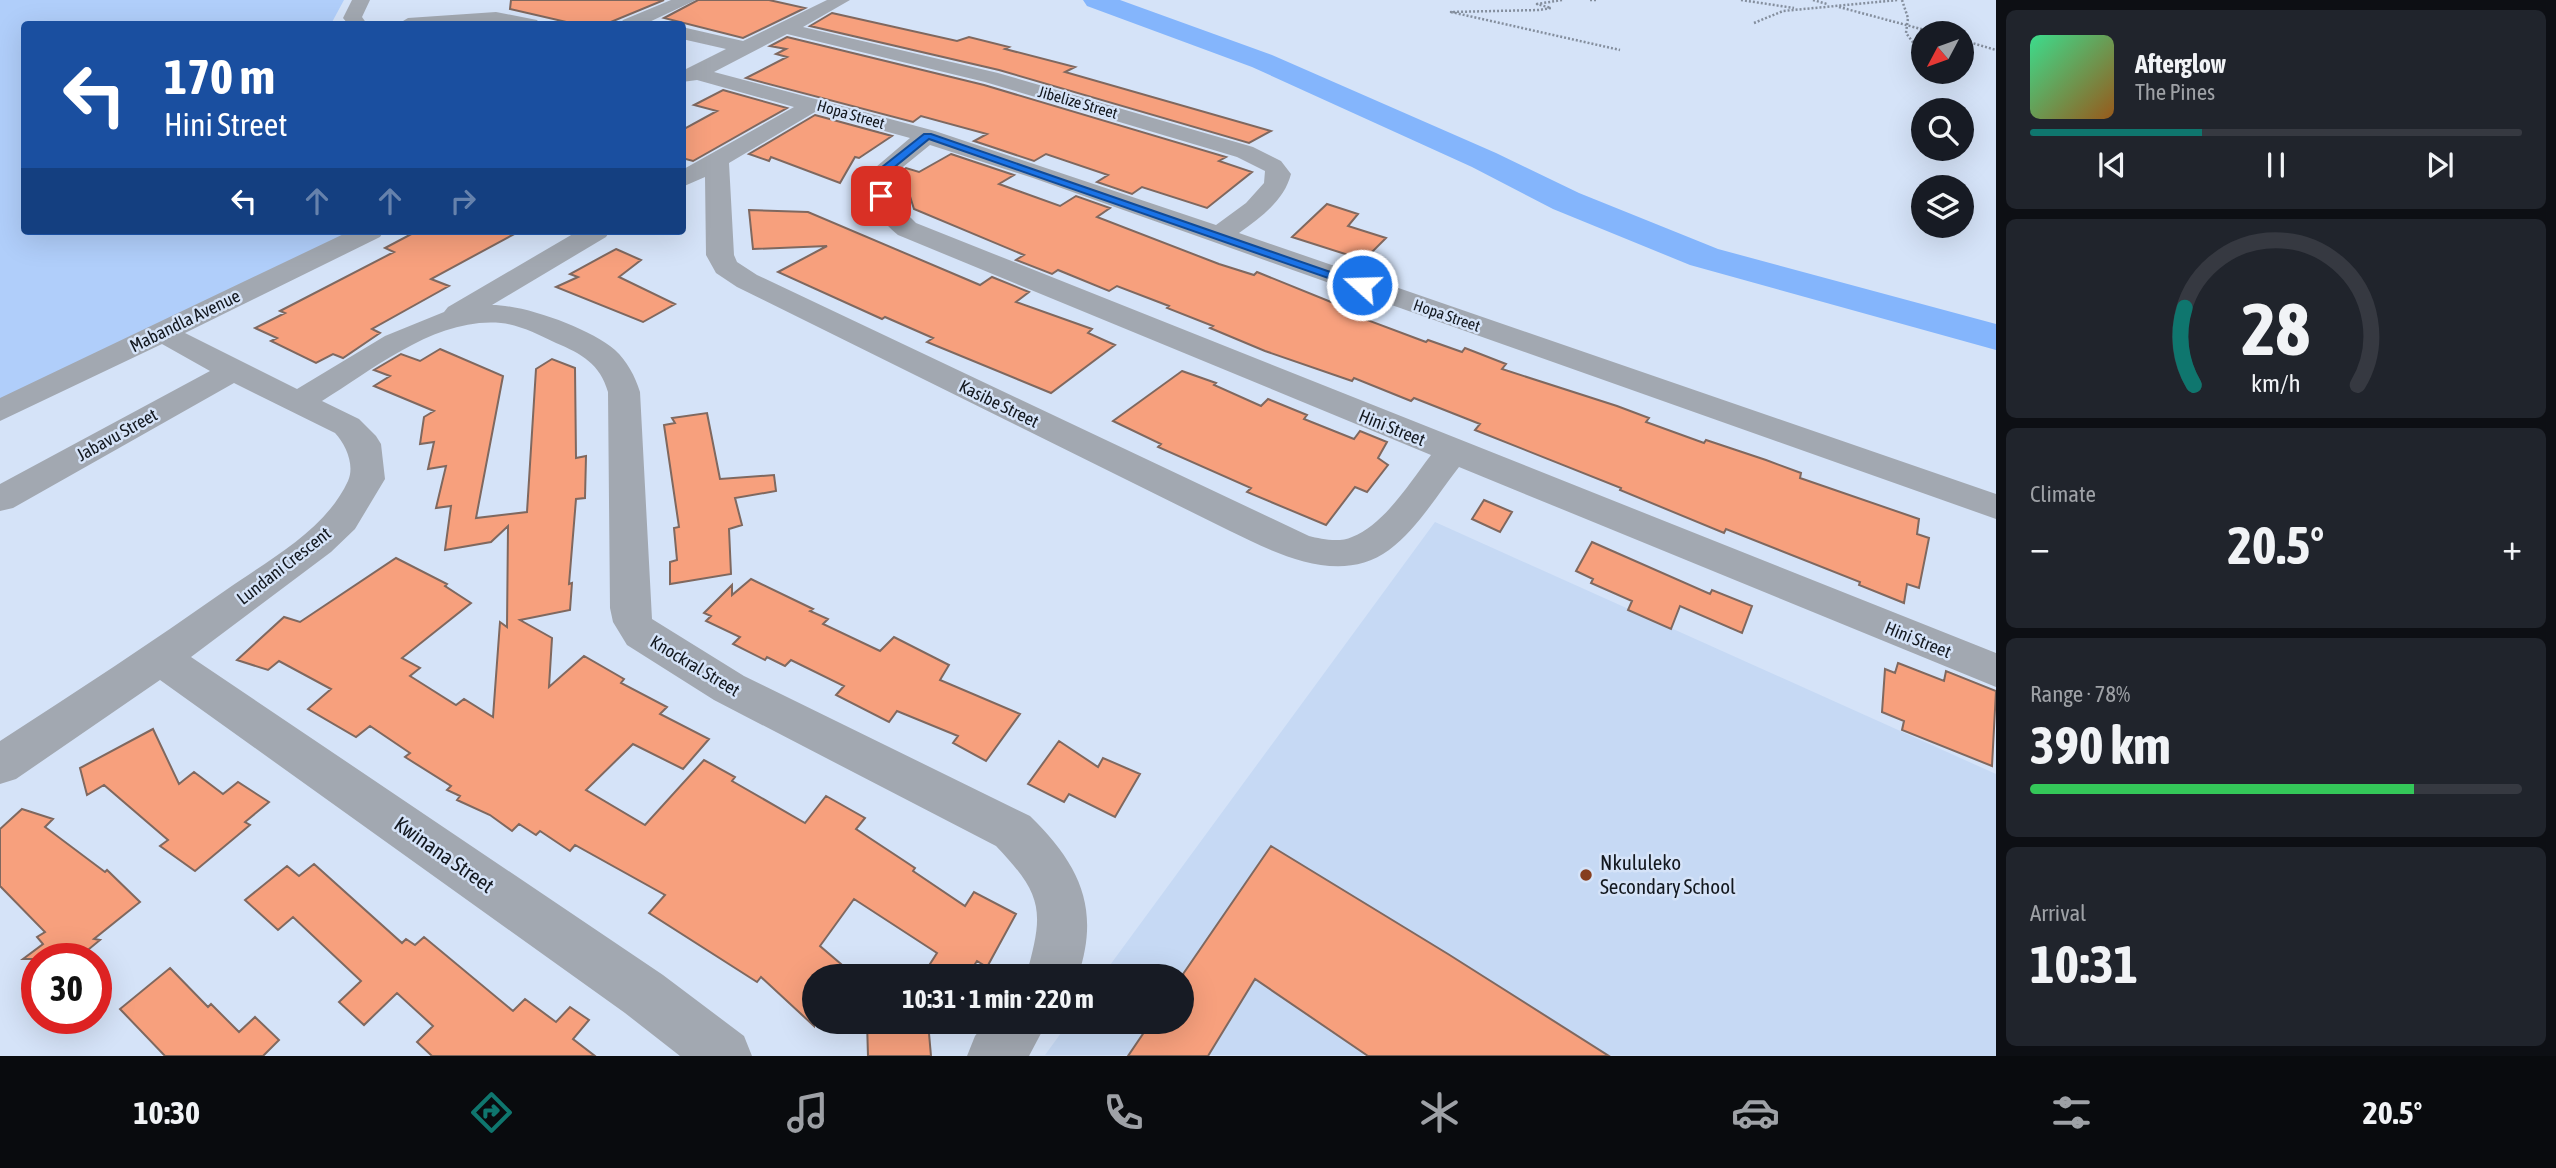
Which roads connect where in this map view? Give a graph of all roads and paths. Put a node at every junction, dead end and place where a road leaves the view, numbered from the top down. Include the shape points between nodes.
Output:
1 (361, 0) edge
2 (841, 0) edge
3 (1562, 0) edge
4 (1590, 0) edge
5 (1598, 0) edge
6 (1741, 0) edge
7 (1813, 0) edge
8 (1900, 0) edge
9 (680, 1) edge
10 (1834, 6) junction
11 (1798, 9) junction
12 (355, 21) edge
13 (452, 21) edge
14 (513, 21) edge
15 (643, 21) edge
16 (1754, 23) dead end
17 (1906, 25) junction
18 (1911, 26) edge
19 (784, 28) junction
20 (686, 34) edge
21 (1911, 40) edge
22 (1974, 44) edge
23 (746, 48) junction
24 (1620, 50) dead end
25 (1996, 50) edge
26 (689, 76) edge
27 (814, 104) junction
28 (928, 136) junction
29 (717, 160) junction
30 (686, 178) edge
31 (1220, 234) junction
32 (362, 235) edge
33 (590, 235) edge
34 (442, 323) junction
35 (162, 332) junction
36 (233, 371) junction
37 (300, 401) junction
38 (0, 411) edge
39 (1452, 452) junction
40 (0, 499) edge
41 (1996, 507) edge
42 (160, 658) junction
43 (1996, 671) edge
44 (0, 765) edge
45 (1057, 964) edge
46 (1011, 1034) edge
47 (724, 1056) edge
48 (995, 1056) edge

1 - 12 street via 352,18
2 - 19 street
3 - 24 path via 1537,4 1551,8 1539,10 1451,12
4 - 5 path
6 - 11 path
7 - 10 path
8 - 10 path
8 - 17 path via 1908,18
9 - 15 street
10 - 11 path
10 - 17 path
11 - 16 path
13 - 14 street
17 - 18 path
17 - 21 path
19 - 23 street
19 - 31 street, Jibelize Street via 1053,94 1245,152 1273,166 1278,183 1269,195
20 - 23 street
22 - 25 path
23 - 26 street
26 - 27 street, Hopa Street
27 - 28 street, Hopa Street
27 - 29 street
28 - 31 street, Hopa Street
28 - 39 street, Hini Street via 881,173 885,210 907,229
29 - 30 street
29 - 39 street, Kasibe Street via 720,255 734,273 1283,540 1325,551 1363,548 1391,525
31 - 41 street, Hopa Street
32 - 35 street, Mabandla Avenue
33 - 34 street, Knockral Street
34 - 37 street, Knockral Street
34 - 45 street, Knockral Street via 463,315 501,314 583,343 613,363 624,393 630,608 641,634 729,688 1013,831 1048,869 1060,894 1065,919
35 - 36 street, Lundani Crescent
35 - 38 street, Mabandla Avenue
36 - 37 street, Lundani Crescent
36 - 40 street, Jabavu Street
37 - 42 street, Lundani Crescent via 347,426 364,444 367,479 342,520 318,543
39 - 43 street, Hini Street
42 - 44 street, Lundani Crescent
42 - 47 street, Kwinana Street via 644,994
46 - 48 street

